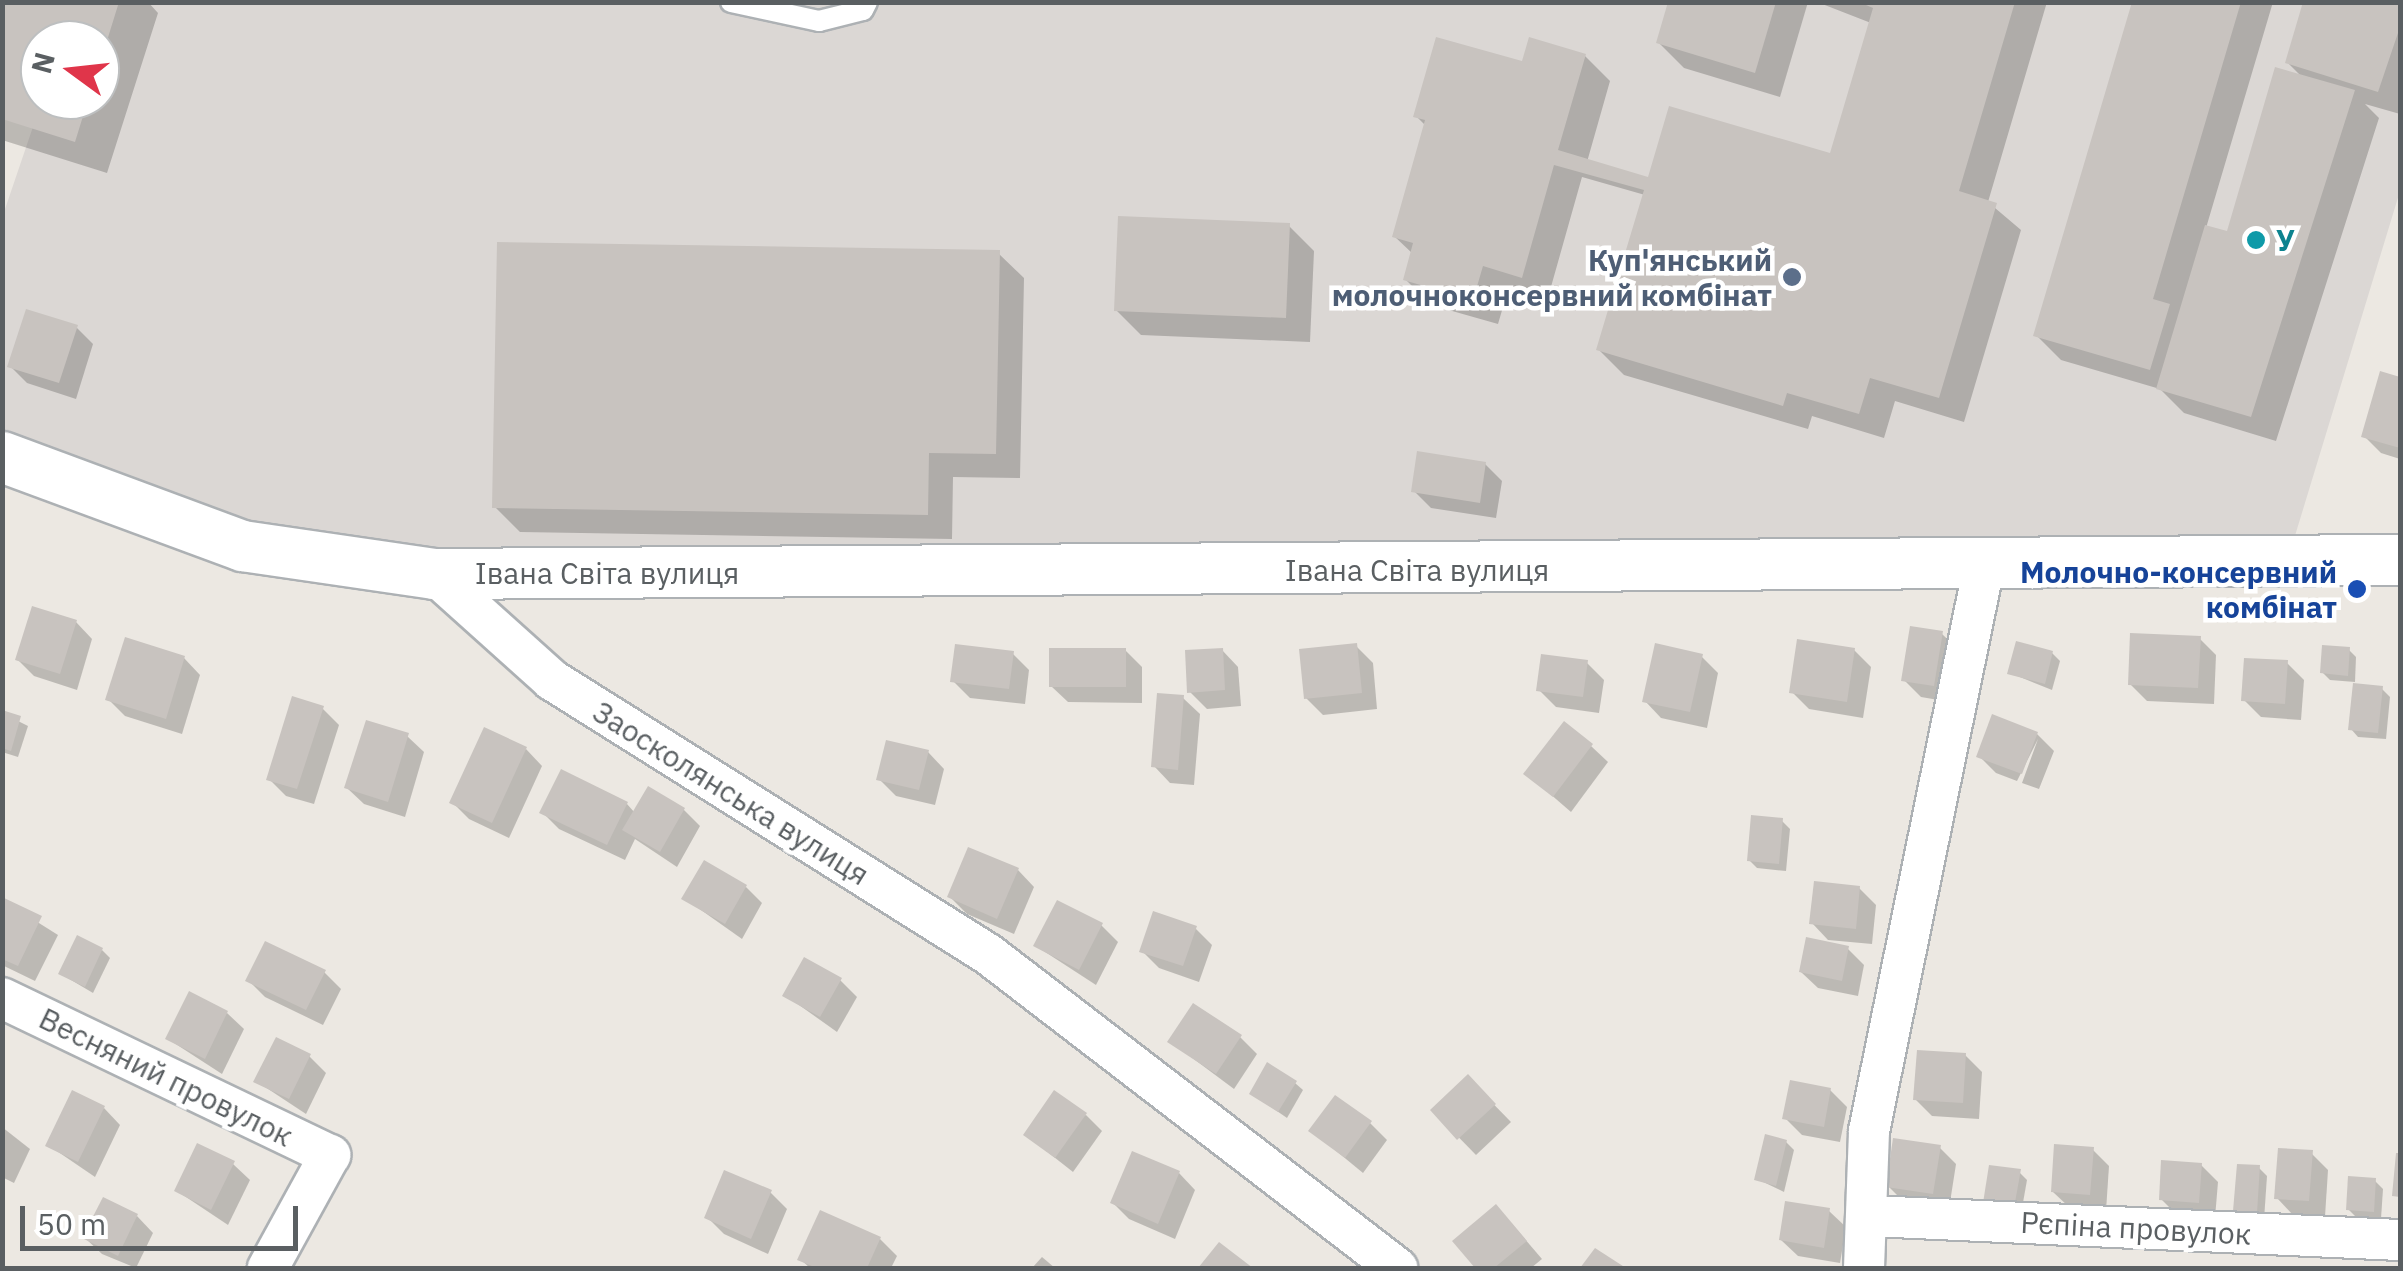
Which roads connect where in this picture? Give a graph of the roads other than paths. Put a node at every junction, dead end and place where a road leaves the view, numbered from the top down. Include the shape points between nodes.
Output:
1 (731, 2) edge
2 (867, 2) edge
3 (2, 457) edge
4 (2400, 560) edge
5 (1984, 566) junction
6 (434, 574) junction
7 (2, 998) edge
8 (1871, 1216) junction
9 (2400, 1240) edge
10 (268, 1268) edge
11 (1397, 1268) edge
12 (1864, 1268) edge

1 - 2 lane via 820,21 862,10
3 - 6 street via 243,546
4 - 5 street, Івана Світа вулиця
5 - 6 street, Івана Світа вулиця
5 - 8 street via 1869,1131
6 - 11 street, Заосколянська вулиця via 552,680 988,954
7 - 10 street, Весняний провулок via 330,1155
8 - 9 street, Рєпіна провулок
8 - 12 street

